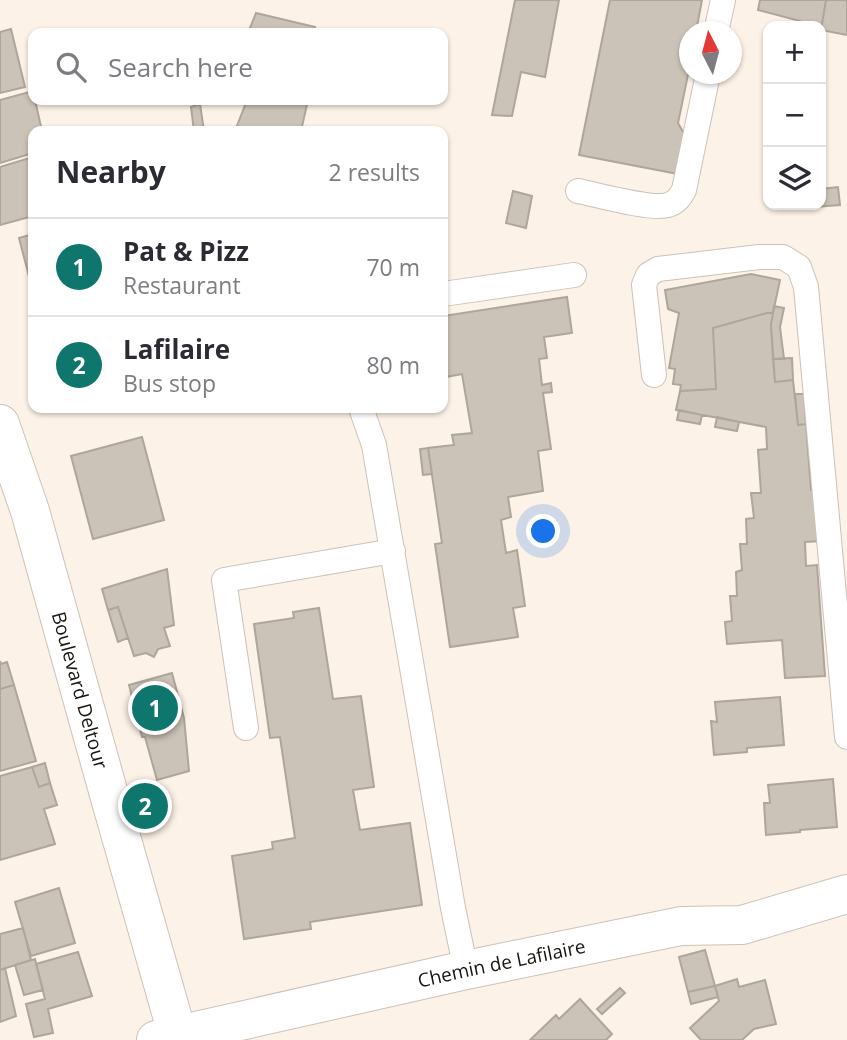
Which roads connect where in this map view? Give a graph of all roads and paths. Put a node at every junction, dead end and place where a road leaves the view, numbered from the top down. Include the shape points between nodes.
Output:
1 (723, 0) edge
2 (718, 21) edge
3 (706, 84) edge
4 (578, 191) dead end
5 (573, 275) dead end
6 (448, 292) edge
7 (654, 375) dead end
8 (363, 413) edge
9 (1, 430) edge
10 (393, 551) junction
11 (246, 729) dead end
12 (847, 737) edge
13 (847, 894) edge
14 (466, 970) junction
15 (171, 1039) edge

1 - 2 lane
3 - 4 lane via 678,200 651,206
5 - 6 lane
7 - 12 lane via 644,285 648,275 658,269 759,257 783,257 799,267 806,287
8 - 10 lane via 374,446
9 - 15 street, Boulevard Deltour via 30,511
10 - 11 lane via 223,580
10 - 14 lane
13 - 14 street, Chemin de Lafilaire via 742,925 681,926
14 - 15 street, Chemin de Lafilaire

